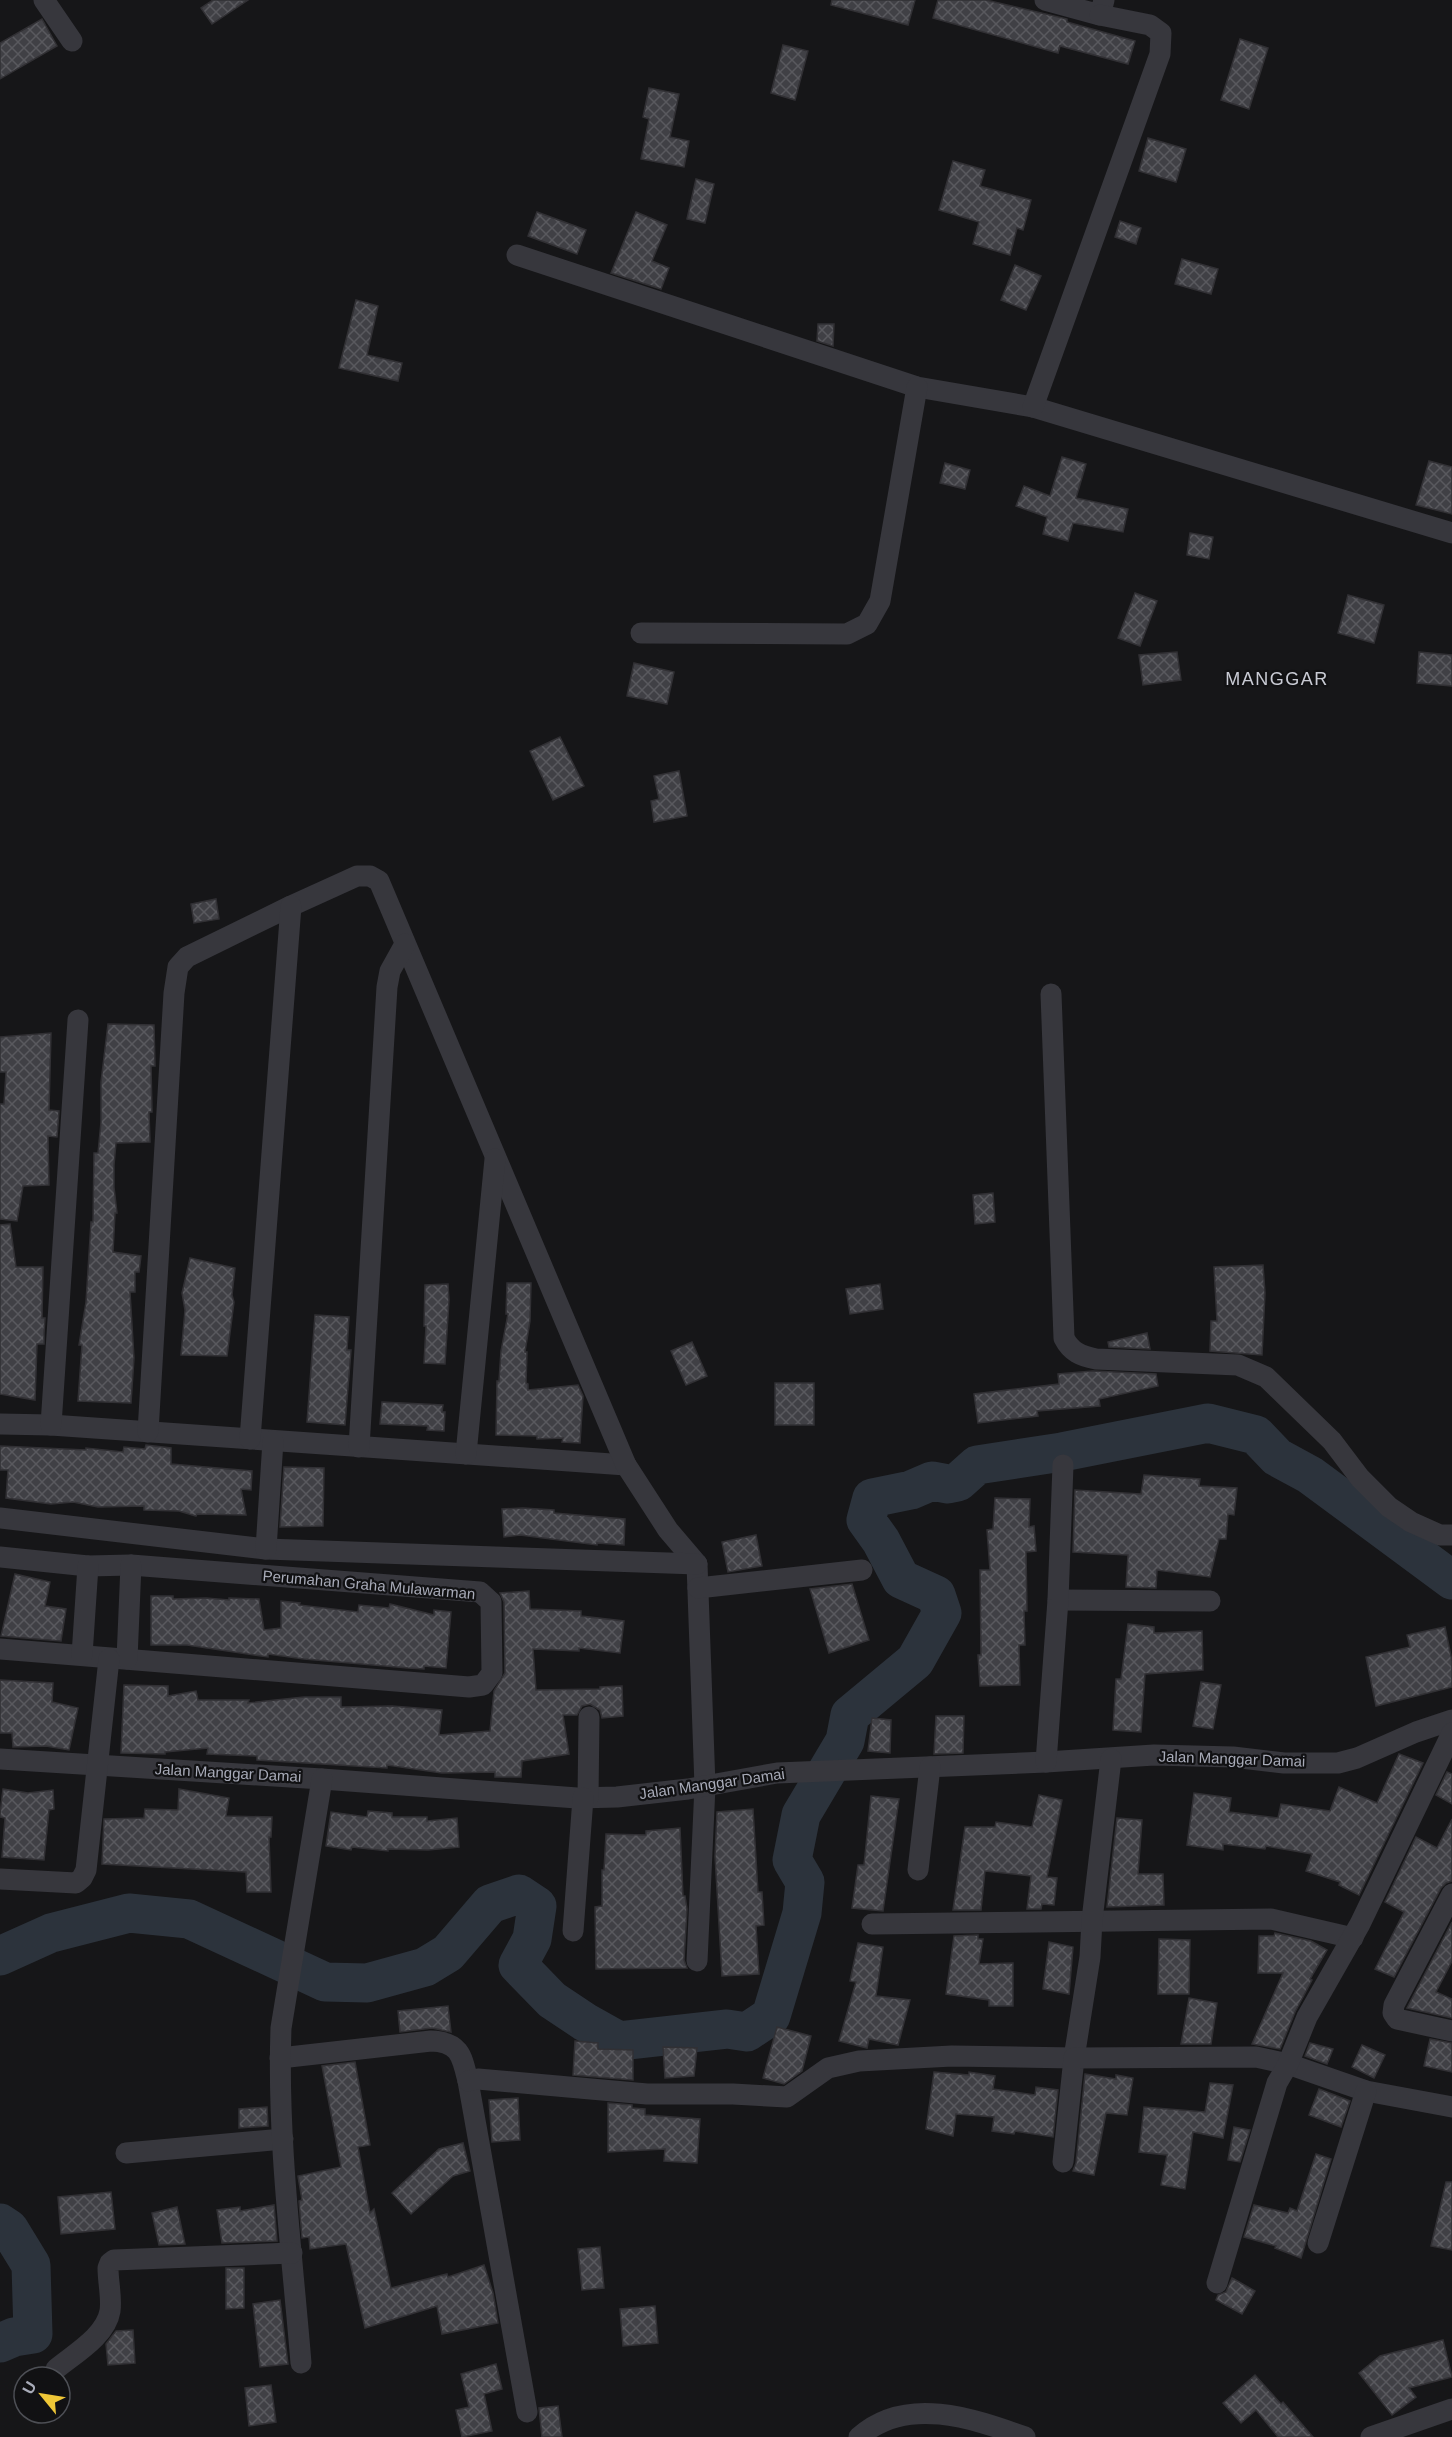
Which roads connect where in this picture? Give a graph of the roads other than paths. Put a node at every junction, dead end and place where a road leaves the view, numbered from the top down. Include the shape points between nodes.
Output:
1 (44, 0) edge
2 (1045, 0) edge
3 (1102, 7) edge
4 (72, 41) dead end
5 (517, 255) dead end
6 (917, 387) junction
7 (1033, 407) junction
8 (1452, 533) edge
9 (641, 633) dead end
10 (291, 906) junction
11 (405, 944) junction
12 (1051, 994) dead end
13 (78, 1020) dead end
14 (496, 1155) junction
15 (0, 1424) edge
16 (51, 1425) junction
17 (148, 1432) junction
18 (250, 1439) junction
19 (273, 1441) junction
20 (358, 1447) junction
21 (466, 1454) junction
22 (626, 1465) junction
23 (1063, 1465) dead end
24 (0, 1518) edge
25 (1452, 1535) edge
26 (266, 1549) junction
27 (0, 1557) edge
28 (697, 1564) junction
29 (131, 1565) junction
30 (88, 1566) junction
31 (862, 1570) dead end
32 (698, 1588) junction
33 (1058, 1600) junction
34 (1210, 1600) dead end
35 (0, 1649) edge
36 (82, 1655) junction
37 (118, 1659) junction
38 (589, 1718) dead end
39 (1452, 1720) edge
40 (1452, 1733) edge
41 (0, 1759) edge
42 (1111, 1759) junction
43 (1046, 1762) junction
44 (96, 1765) junction
45 (930, 1767) junction
46 (321, 1779) junction
47 (705, 1786) junction
48 (585, 1798) junction
49 (918, 1870) dead end
50 (0, 1879) edge
51 (1452, 1894) edge
52 (1092, 1920) junction
53 (872, 1924) dead end
54 (573, 1931) dead end
55 (1353, 1938) junction
56 (697, 1961) dead end
57 (1452, 2031) edge
58 (280, 2058) junction
59 (1074, 2058) junction
60 (1288, 2064) junction
61 (468, 2080) junction
62 (1366, 2091) junction
63 (1452, 2107) edge
64 (283, 2139) junction
65 (126, 2153) dead end
66 (1063, 2162) dead end
67 (1318, 2243) dead end
68 (292, 2253) junction
69 (1217, 2283) dead end
70 (301, 2363) dead end
71 (61, 2365) edge
72 (1452, 2409) edge
73 (527, 2412) dead end
74 (1020, 2436) edge
75 (859, 2437) edge
76 (1371, 2437) edge

1 - 4 street
2 - 3 street
3 - 7 street via 1161,33 1160,54
5 - 6 street
6 - 7 street
6 - 9 street via 880,602 867,624 847,634
7 - 8 street
10 - 11 street via 357,876 370,876 379,881
10 - 17 street via 187,957 178,967
10 - 18 street
11 - 14 street
11 - 20 street via 390,971 387,987
12 - 25 street via 1064,1338 1069,1348 1096,1359 1238,1365 1266,1377 1332,1441 1389,1507 1410,1522 1440,1535
13 - 16 street
14 - 21 street
14 - 22 street
15 - 16 street
16 - 17 street
17 - 18 street
18 - 19 street
19 - 20 street
19 - 26 street
20 - 21 street
21 - 22 street
22 - 28 street
23 - 33 street
24 - 26 street
26 - 28 street
27 - 30 street, Perumahan Graha Mulawarman
28 - 32 street
29 - 30 street, Perumahan Graha Mulawarman
29 - 37 street
29 - 37 street, Perumahan Graha Mulawarman via 480,1592 491,1602 492,1672 483,1685 469,1687
30 - 36 street
31 - 32 street
32 - 47 street
33 - 34 street
33 - 43 street
35 - 36 street, Perumahan Graha Mulawarman
36 - 37 street, Perumahan Graha Mulawarman
37 - 44 street
38 - 48 street
39 - 42 street, Jalan Manggar Damai via 1338,1762 1284,1763 1192,1755
40 - 55 street
41 - 44 street, Jalan Manggar Damai
42 - 43 street, Jalan Manggar Damai
42 - 52 street
43 - 45 street, Jalan Manggar Damai
44 - 46 street, Jalan Manggar Damai
44 - 50 street via 82,1878 76,1883
45 - 47 street, Jalan Manggar Damai via 777,1773
45 - 49 street
46 - 48 street, Jalan Manggar Damai
46 - 58 street via 281,2028
47 - 48 street, Jalan Manggar Damai
47 - 56 street
48 - 54 street
51 - 57 street via 1393,2013 1397,2019
52 - 53 street
52 - 55 street via 1272,1919
52 - 59 street
55 - 60 street via 1307,2017
58 - 61 street via 441,2041 458,2050
58 - 64 street
59 - 60 street via 1256,2057
59 - 61 street via 952,2056 860,2061 828,2068 787,2097 647,2094
59 - 66 street
60 - 62 street
60 - 69 street via 1277,2083
61 - 73 street
62 - 63 street
62 - 67 street
64 - 65 street
64 - 68 street
68 - 70 street
68 - 71 street via 114,2259 108,2268 111,2309 103,2329
72 - 76 street
74 - 75 street via 939,2413 902,2414 872,2425

